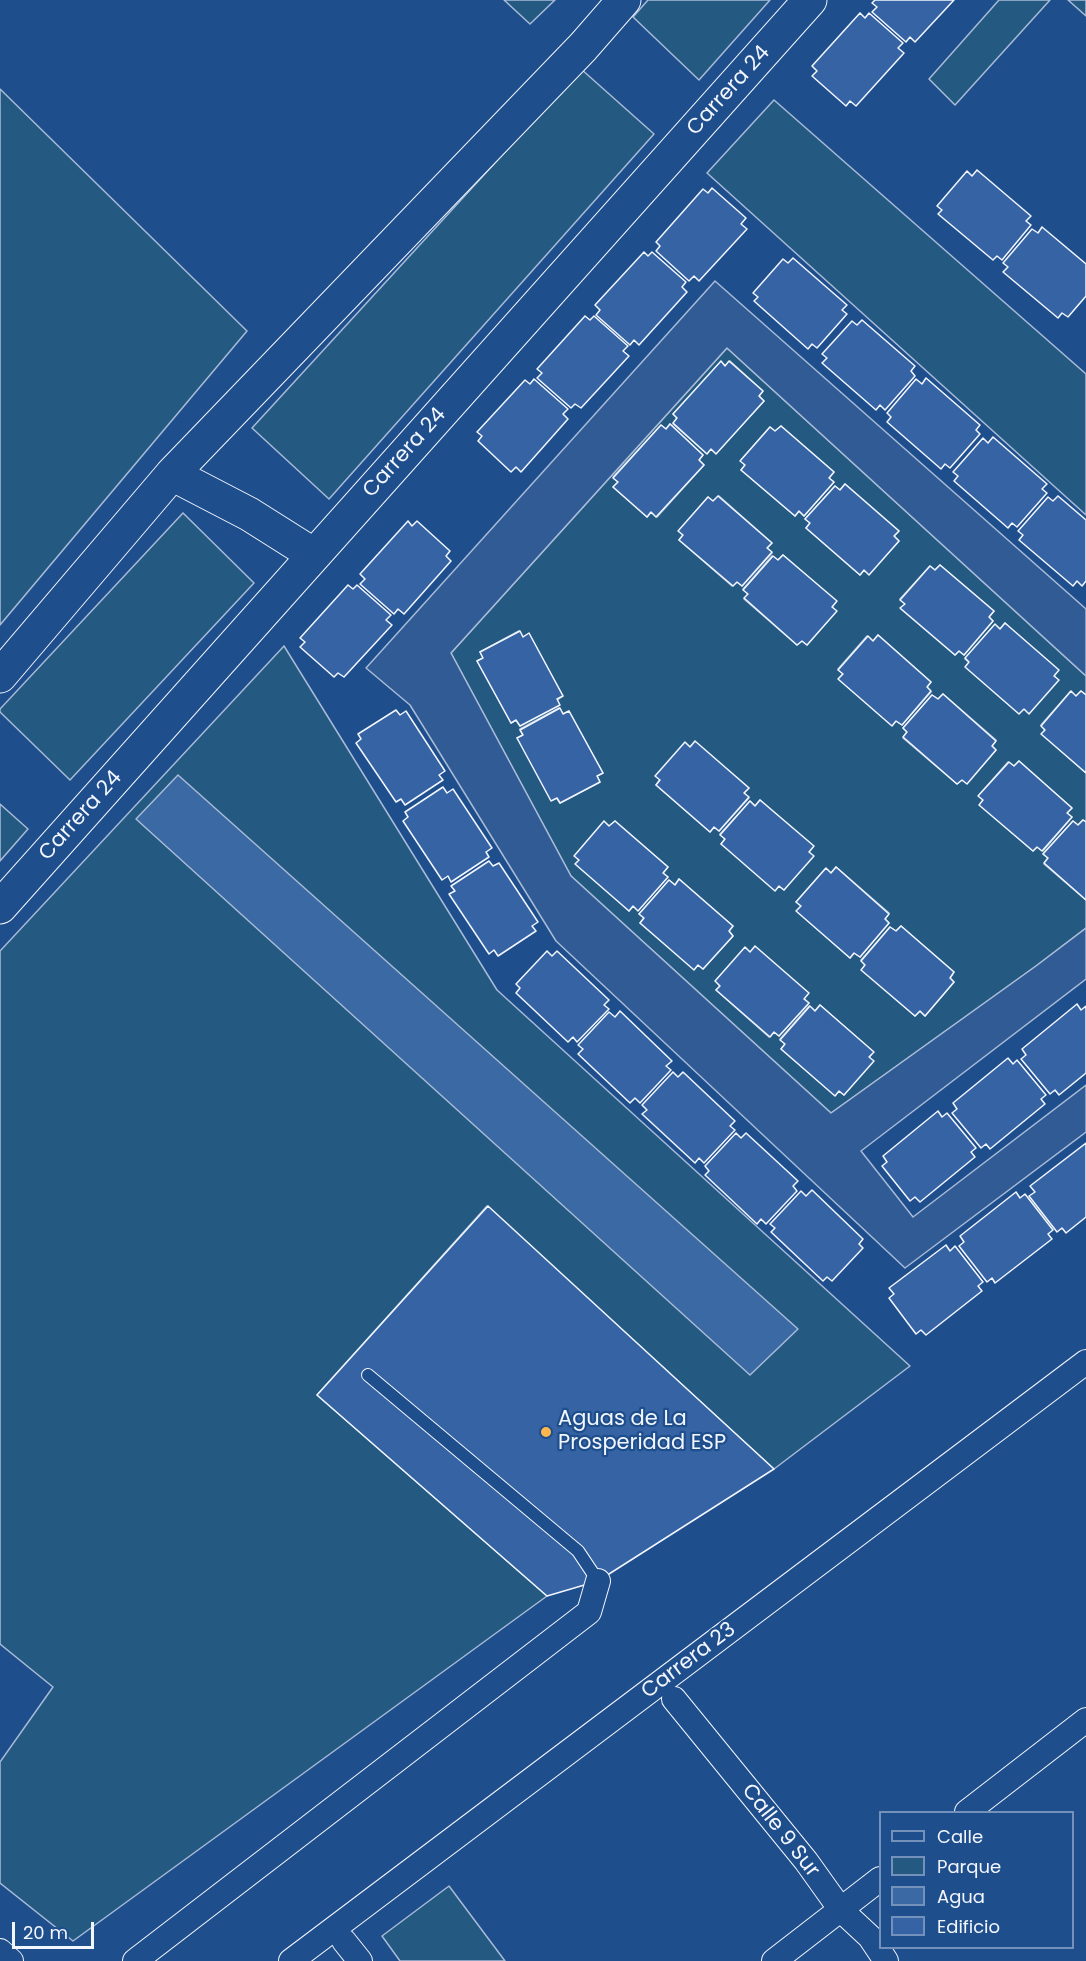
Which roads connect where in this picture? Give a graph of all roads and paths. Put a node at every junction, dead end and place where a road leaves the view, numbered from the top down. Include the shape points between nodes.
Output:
1 (624, 0) edge
2 (810, 0) edge
3 (172, 474) junction
4 (314, 555) junction
5 (0, 676) edge
6 (0, 907) edge
7 (1086, 1362) edge
8 (368, 1375) dead end
9 (598, 1581) joint
10 (674, 1699) dead end
11 (1086, 1720) edge
12 (968, 1811) edge
13 (879, 1880) edge
14 (841, 1910) junction
15 (344, 1941) dead end
16 (0, 1951) edge
17 (11, 1961) edge
18 (135, 1961) edge
19 (291, 1961) edge
20 (360, 1961) edge
21 (774, 1961) edge
22 (886, 1961) edge

1 - 3 street
2 - 4 street, Carrera 24
3 - 4 street via 249,514
3 - 5 street
4 - 6 street, Carrera 24
7 - 19 street, Carrera 23
8 - 9 lane via 579,1551
9 - 18 street via 589,1612
10 - 14 street, Calle 9 Sur via 806,1860
11 - 12 street
13 - 14 street
14 - 21 street
14 - 22 street, Calle 9 Sur via 870,1937
15 - 20 street
16 - 17 street

